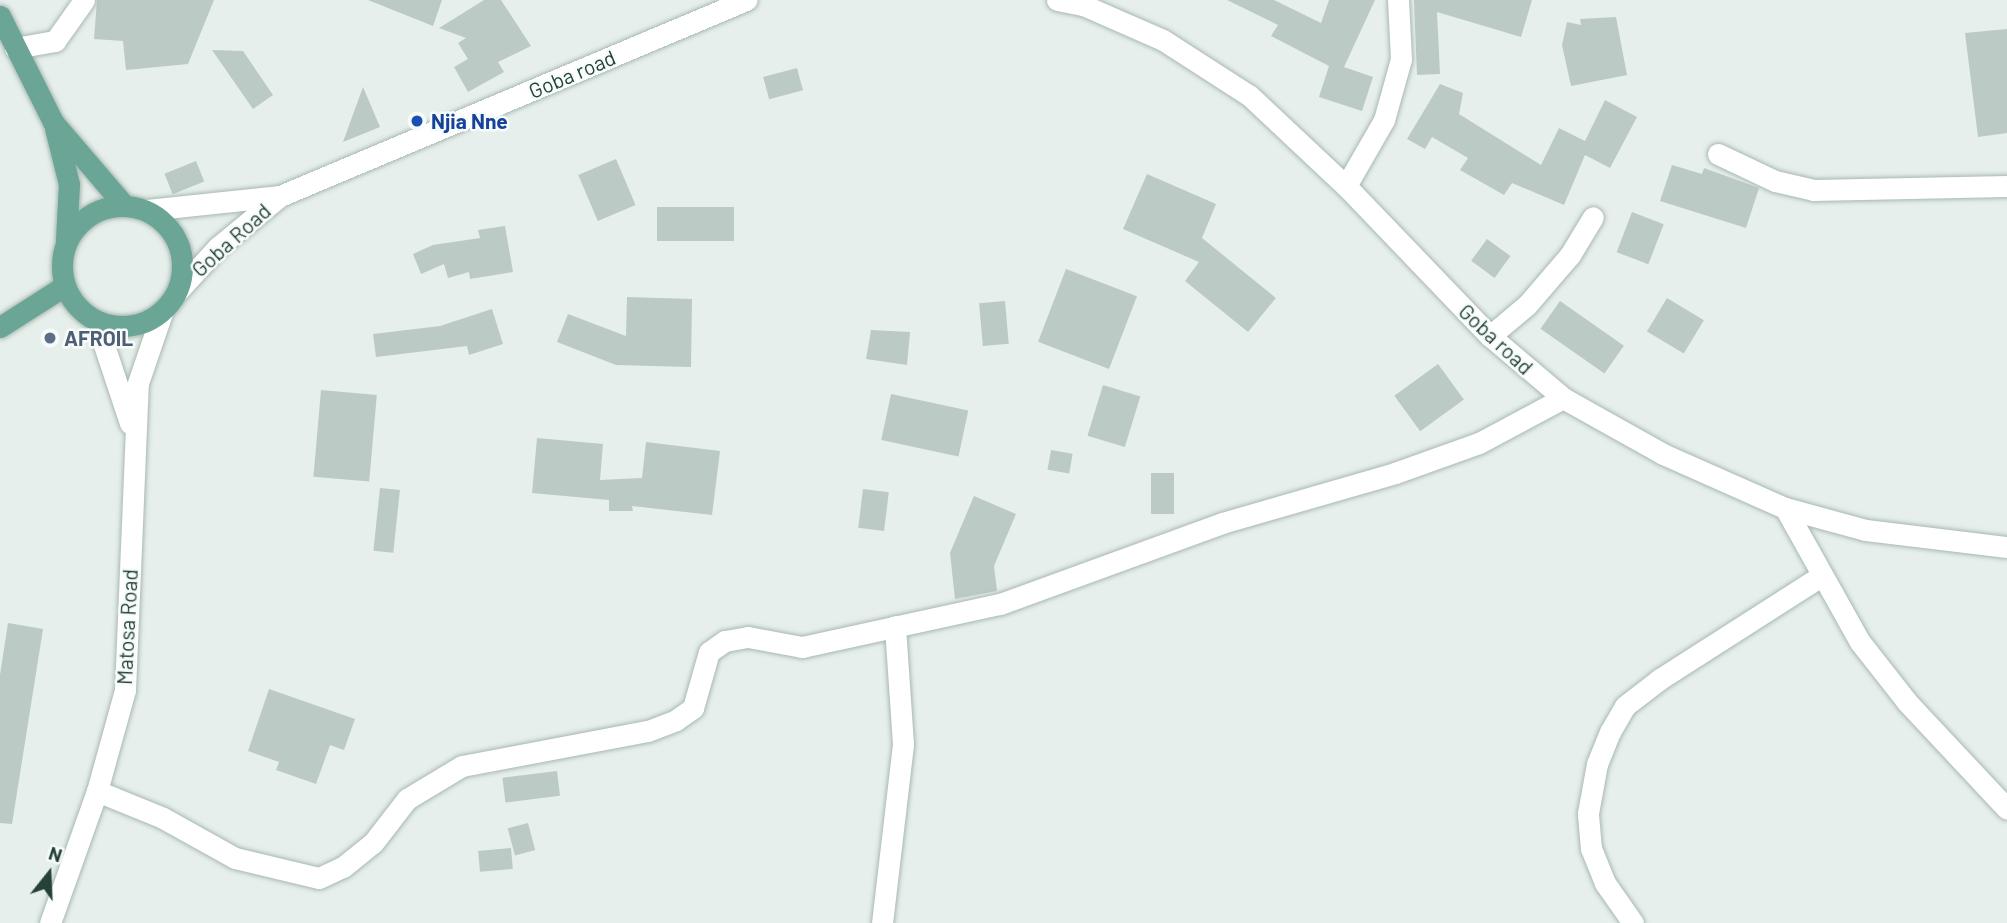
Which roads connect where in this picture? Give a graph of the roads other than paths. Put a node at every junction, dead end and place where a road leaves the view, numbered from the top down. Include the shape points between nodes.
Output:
1 (84, 0) edge
2 (746, 0) edge
3 (1057, 0) edge
4 (1398, 0) edge
5 (1083, 3) edge
6 (0, 16) edge
7 (15, 48) junction
8 (53, 122) junction
9 (1718, 154) dead end
10 (1346, 186) junction
11 (2007, 186) edge
12 (280, 196) junction
13 (124, 205) junction
14 (147, 210) junction
15 (1593, 217) dead end
16 (66, 240) junction
17 (64, 286) junction
18 (177, 292) junction
19 (163, 310) junction
20 (96, 321) junction
21 (0, 327) edge
22 (1490, 336) junction
23 (1563, 398) junction
24 (137, 445) junction
25 (1785, 508) junction
26 (2007, 547) edge
27 (1821, 576) junction
28 (895, 626) junction
29 (97, 791) junction
30 (2007, 809) edge
31 (50, 923) edge
32 (882, 923) edge
33 (1633, 923) edge

1 - 7 street via 55,41
2 - 12 street, Goba road
3 - 5 street, Goba road
4 - 10 street via 1401,59 1384,120
5 - 10 street, Goba road via 1163,40 1250,96
6 - 7 main road
7 - 8 main road
8 - 13 main road
8 - 16 main road via 69,184
9 - 11 street via 1775,181 1813,190
10 - 22 street, Goba road
12 - 14 street, Goba Road
12 - 18 street, Goba Road via 218,247
13 - 14 main road
13 - 16 main road via 101,208 80,221
14 - 18 main road via 167,225 179,245 183,268
15 - 22 street via 1570,256 1527,305
16 - 17 main road via 60,263
17 - 20 main road via 76,307
17 - 21 main road
18 - 19 main road
19 - 20 main road via 143,323 119,326
19 - 24 street, Matosa Road via 138,383
20 - 24 street, Matosa Road
22 - 23 street, Goba road
23 - 25 street, Goba road via 1663,454
23 - 28 street via 1479,443 1395,473 1222,523 1000,604
24 - 29 street, Matosa Road via 125,690
25 - 26 street, Goba road via 1866,530
25 - 27 street
27 - 30 street via 1860,642 1907,702
27 - 33 street via 1660,679 1625,706 1610,732 1597,764 1588,813 1591,849 1605,883
28 - 29 street via 802,648 748,637 725,641 709,652 693,708 676,720 648,730 462,766 407,799 373,843 343,867 319,878 235,858 163,818
28 - 32 street via 903,744
29 - 31 street, Matosa Road

